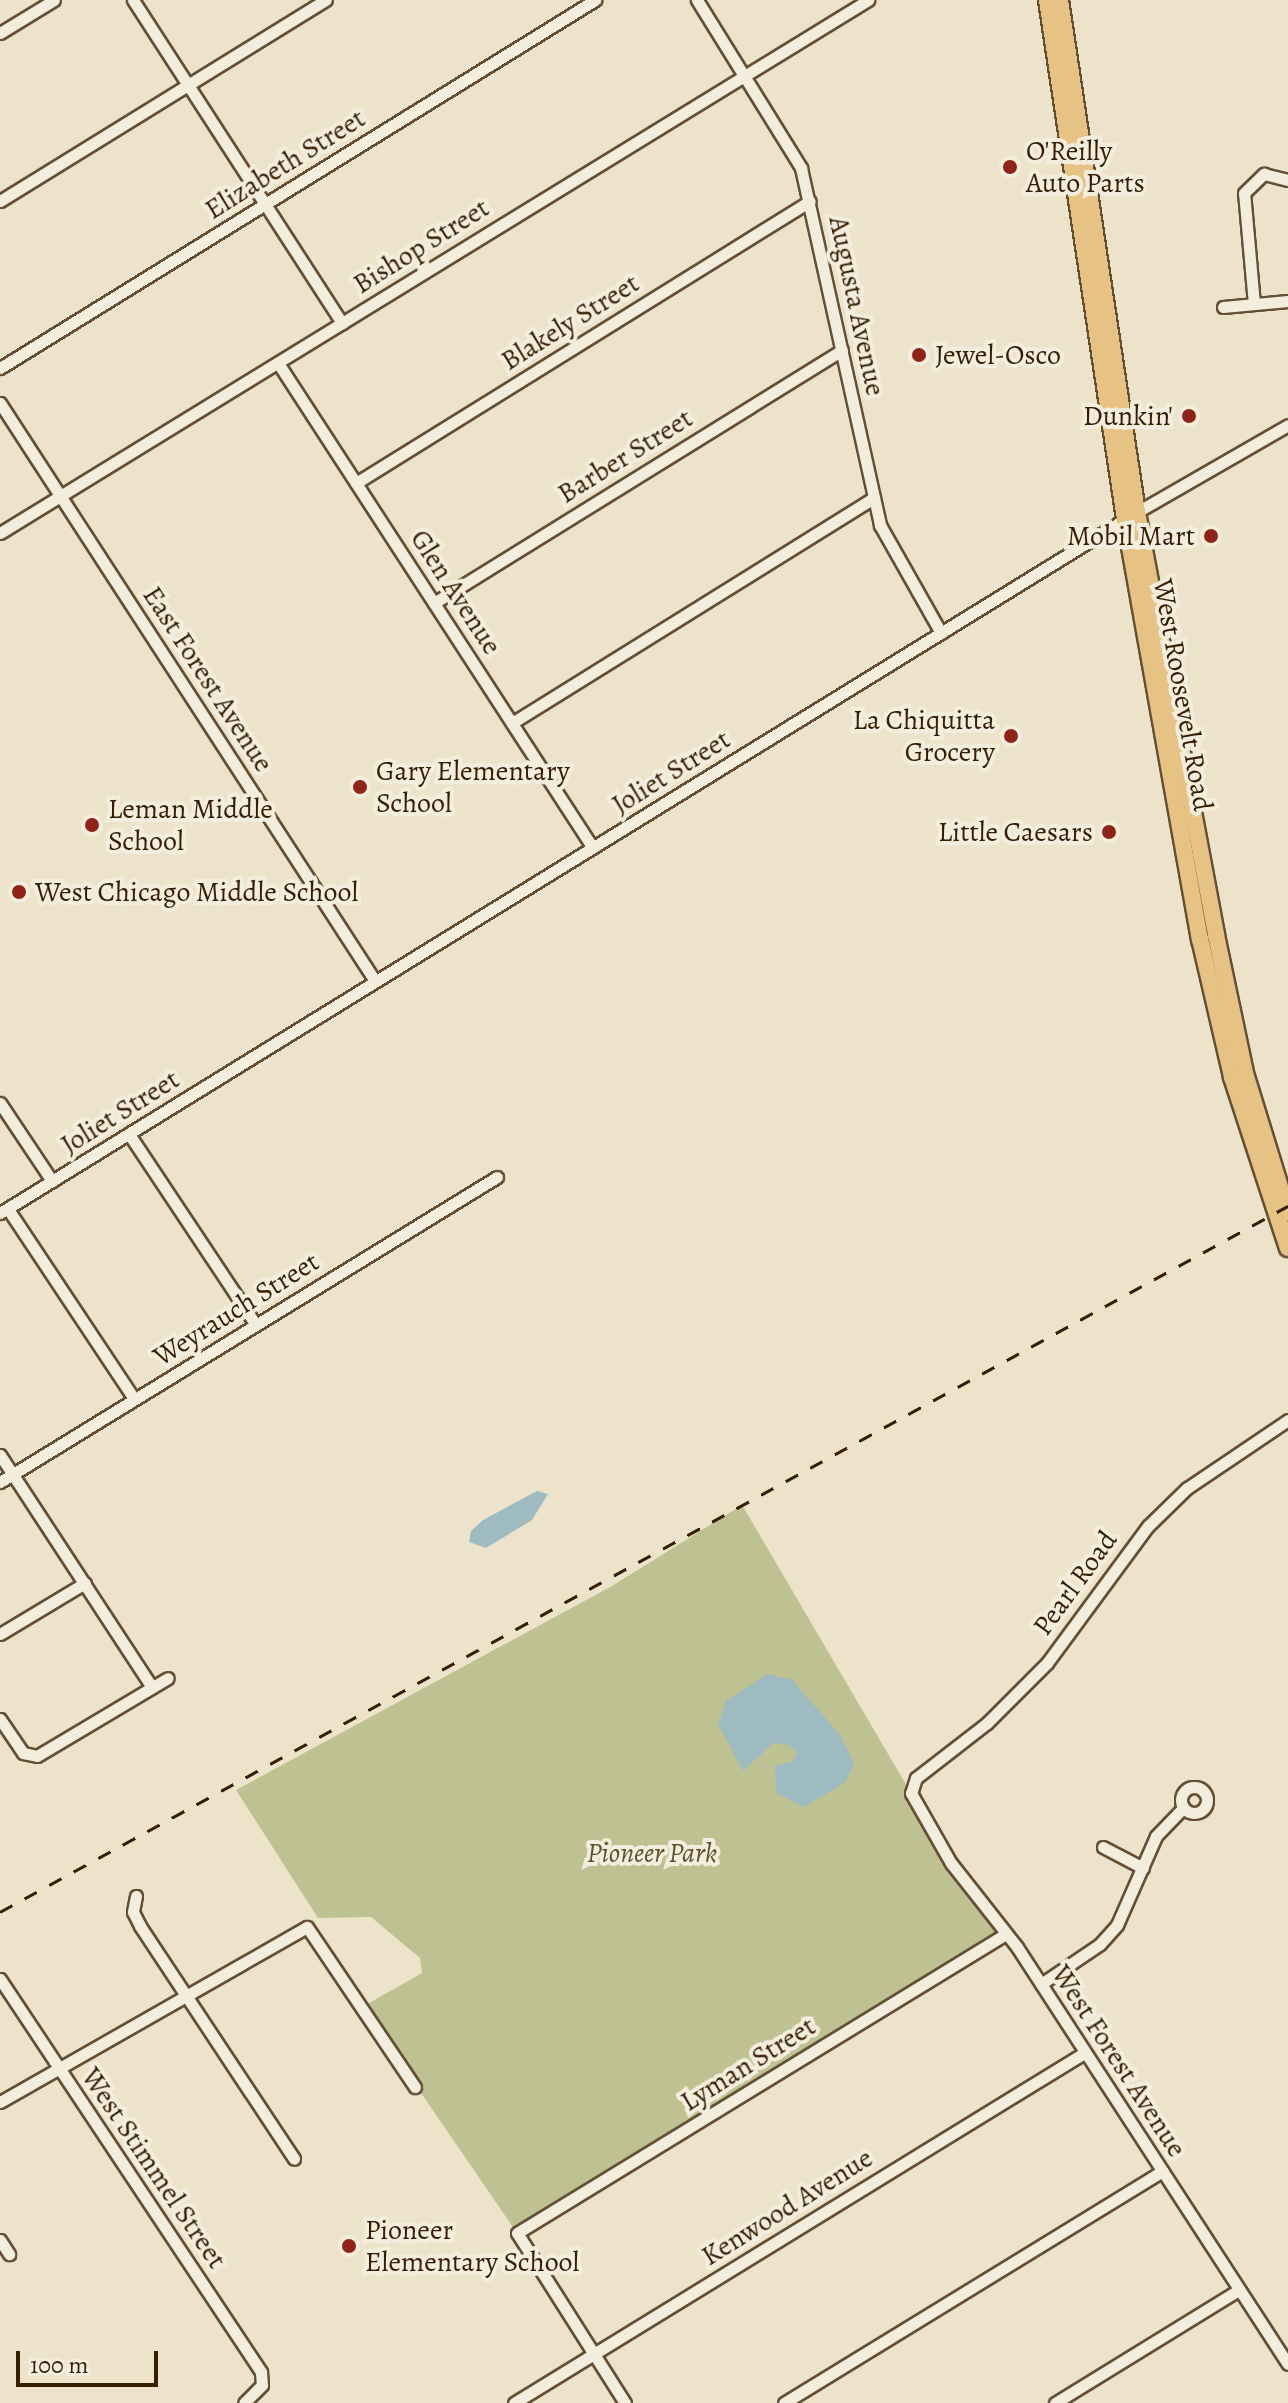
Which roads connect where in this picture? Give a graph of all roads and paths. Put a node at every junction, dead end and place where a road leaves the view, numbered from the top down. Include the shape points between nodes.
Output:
1 (54, 0) edge
2 (133, 0) edge
3 (326, 0) edge
4 (595, 0) edge
5 (697, 0) edge
6 (868, 0) edge
7 (1047, 0) edge
8 (1060, 0) edge
9 (0, 33) edge
10 (745, 75) junction
11 (188, 85) junction
12 (1288, 180) edge
13 (0, 201) edge
14 (810, 201) junction
15 (265, 204) junction
16 (1288, 301) edge
17 (1254, 304) junction
18 (1223, 307) dead end
19 (342, 323) junction
20 (842, 350) junction
21 (278, 363) junction
22 (0, 368) edge
23 (0, 403) edge
24 (1288, 425) edge
25 (356, 483) junction
26 (60, 496) junction
27 (874, 498) junction
28 (1131, 515) junction
29 (0, 533) edge
30 (434, 603) junction
31 (941, 633) junction
32 (512, 723) junction
33 (593, 848) junction
34 (375, 981) junction
35 (0, 1103) edge
36 (129, 1134) junction
37 (497, 1177) dead end
38 (52, 1181) junction
39 (4, 1211) edge
40 (1288, 1213) edge
41 (1288, 1248) edge
42 (256, 1325) junction
43 (134, 1399) junction
44 (1288, 1420) edge
45 (0, 1455) edge
46 (13, 1474) junction
47 (0, 1482) edge
48 (85, 1583) junction
49 (0, 1634) edge
50 (168, 1678) dead end
51 (152, 1687) junction
52 (0, 1719) edge
53 (911, 1787) joint
54 (1183, 1808) dead end
55 (1103, 1847) dead end
56 (1143, 1868) junction
57 (136, 1896) dead end
58 (1004, 1935) junction
59 (0, 1979) edge
60 (1041, 1984) junction
61 (185, 1996) junction
62 (1084, 2053) junction
63 (59, 2068) junction
64 (415, 2087) dead end
65 (0, 2102) edge
66 (294, 2159) dead end
67 (1162, 2171) junction
68 (0, 2240) edge
69 (9, 2254) dead end
70 (1239, 2290) junction
71 (593, 2355) junction
72 (1288, 2364) edge
73 (244, 2403) edge
74 (514, 2403) edge
75 (625, 2403) edge
76 (784, 2403) edge
77 (1055, 2403) edge

1 - 9 street
2 - 11 street
3 - 11 street
4 - 15 street, Elizabeth Street
5 - 10 street, Augusta Avenue
6 - 10 street, Bishop Street
7 - 28 main road, West Roosevelt Road
8 - 28 main road, West Roosevelt Road
10 - 14 street, Augusta Avenue via 793,150
10 - 19 street, Bishop Street
11 - 13 street
11 - 15 street
12 - 17 street via 1264,174 1244,193
14 - 20 street, Augusta Avenue
14 - 25 street, Blakely Street
15 - 19 street
15 - 22 street, Elizabeth Street
16 - 17 street
17 - 18 street
19 - 21 street, Bishop Street
20 - 27 street, Augusta Avenue
20 - 30 street, Barber Street
21 - 25 street, Glen Avenue
21 - 26 street, Bishop Street
23 - 26 street, East Forest Avenue
24 - 28 street, Joliet Street
25 - 30 street, Glen Avenue
26 - 29 street, Bishop Street
26 - 34 street, East Forest Avenue
27 - 31 street, Augusta Avenue via 889,548
27 - 32 street
28 - 31 street, Joliet Street
28 - 40 main road, West Roosevelt Road via 1229,1006
28 - 41 main road, West Roosevelt Road via 1208,976 1246,1125
30 - 32 street, Glen Avenue
31 - 33 street, Joliet Street
32 - 33 street, Glen Avenue
33 - 34 street, Joliet Street
34 - 36 street, Joliet Street
35 - 38 street
36 - 38 street, Joliet Street
36 - 42 street
37 - 42 street, Weyrauch Street
38 - 39 street, Joliet Street
39 - 43 street
42 - 43 street, Weyrauch Street
43 - 46 street, Weyrauch Street
44 - 53 street, Pearl Road via 1168,1506 1107,1576 1038,1673
45 - 46 street
46 - 47 street, Weyrauch Street
46 - 48 street
48 - 49 street
48 - 51 street
50 - 51 street
51 - 52 street via 45,1752 29,1756
53 - 58 street, West Forest Avenue via 914,1806
54 - 56 street via 1156,1836
55 - 56 street
56 - 60 street via 1126,1913 1108,1937
57 - 61 street via 133,1912
58 - 60 street, West Forest Avenue
58 - 71 street, Lyman Street via 517,2233
59 - 63 street, West Stimmel Street
60 - 62 street, West Forest Avenue
61 - 63 street
61 - 64 street via 307,1927
61 - 66 street
62 - 67 street, West Forest Avenue
62 - 71 street, Kenwood Avenue
63 - 65 street
63 - 73 street, West Stimmel Street via 261,2372 262,2385
67 - 70 street, West Forest Avenue
67 - 76 street
68 - 69 street
70 - 72 street, West Forest Avenue
70 - 77 street
71 - 74 street, Kenwood Avenue
71 - 75 street

